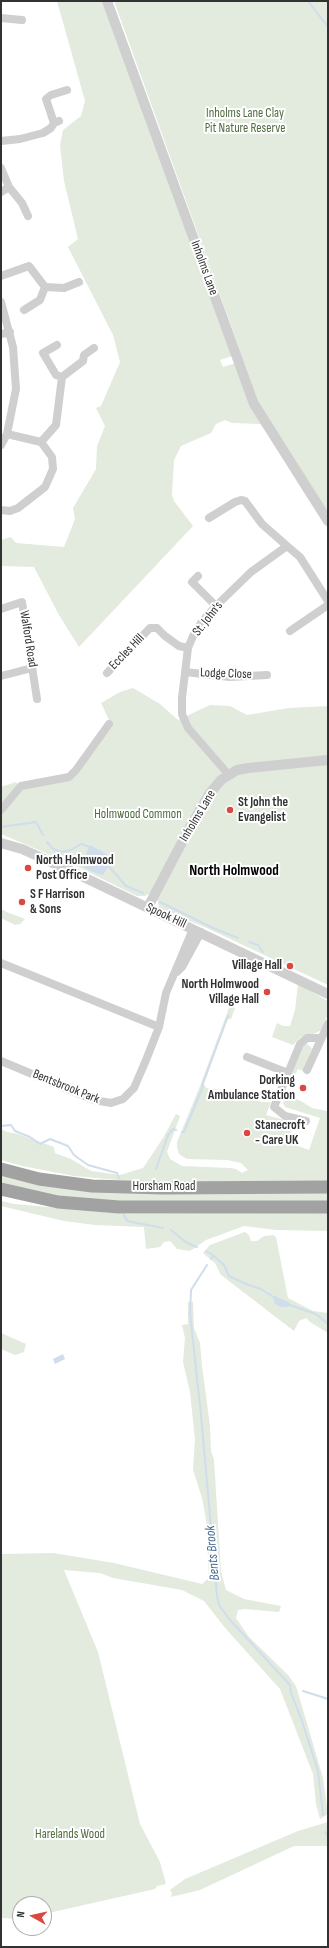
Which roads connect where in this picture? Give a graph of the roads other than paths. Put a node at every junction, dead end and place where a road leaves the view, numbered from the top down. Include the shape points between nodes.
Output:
1 (107, 1) edge
2 (1, 18) edge
3 (22, 20) dead end
4 (67, 90) dead end
5 (1, 141) edge
6 (1, 168) edge
7 (9, 188) junction
8 (1, 192) edge
9 (28, 216) dead end
10 (1, 276) edge
11 (79, 282) dead end
12 (45, 287) junction
13 (1, 302) edge
14 (24, 310) dead end
15 (10, 332) junction
16 (1, 334) edge
17 (57, 345) dead end
18 (94, 348) dead end
19 (62, 377) junction
20 (7, 434) junction
21 (41, 442) junction
22 (1, 445) edge
23 (1, 510) edge
24 (209, 518) dead end
25 (328, 521) edge
26 (287, 546) junction
27 (198, 576) dead end
28 (328, 601) edge
29 (328, 605) edge
30 (216, 606) junction
31 (1, 609) edge
32 (290, 631) dead end
33 (188, 648) junction
34 (32, 668) junction
35 (185, 672) junction
36 (107, 673) dead end
37 (267, 675) dead end
38 (1, 676) edge
39 (38, 699) dead end
40 (109, 724) dead end
41 (328, 760) edge
42 (228, 774) junction
43 (1, 810) edge
44 (1, 843) edge
45 (148, 907) junction
46 (197, 931) junction
47 (1, 963) edge
48 (328, 994) edge
49 (328, 1024) edge
50 (159, 1027) junction
51 (321, 1038) junction
52 (247, 1057) dead end
53 (1, 1061) edge
54 (307, 1070) dead end
55 (288, 1073) junction
56 (306, 1121) dead end
57 (1, 1169) edge
58 (328, 1187) edge
59 (1, 1189) edge
60 (328, 1207) edge

1 - 25 street, Inholms Lane via 254,404
2 - 3 street
4 - 5 street via 46,99 57,122 52,128 20,139
6 - 7 street
7 - 8 street
7 - 9 street via 22,203
10 - 12 street via 29,266
11 - 12 street via 64,288
12 - 14 street via 40,300
13 - 15 street
15 - 16 street
15 - 20 street via 16,389
17 - 19 street via 43,353 56,376
18 - 19 street via 84,355 83,361
19 - 21 street via 56,425
20 - 21 street
20 - 22 street
21 - 23 street via 52,457 53,469 45,487 18,508 10,511
24 - 26 street via 235,502 245,501 262,524
26 - 28 street via 300,557
26 - 30 street, St. John's via 251,572
27 - 30 street via 192,582
29 - 32 street
30 - 33 street, St. John's via 201,623
31 - 34 street, Walford Road via 22,602
33 - 35 street, St. John's
33 - 36 street, Eccles Hill via 179,646 157,628 150,628
34 - 38 street
34 - 39 street, Walford Road
35 - 37 street, Lodge Close via 230,677
35 - 42 street, St. John's via 182,714 188,728
40 - 43 street via 69,776 21,786
41 - 42 street, Inholms Lane via 248,768
42 - 45 street, Inholms Lane via 210,793
44 - 45 street, Spook Hill via 22,849
45 - 46 street, Spook Hill
46 - 48 street, Spook Hill
46 - 50 street, Bentsbrook Park via 182,967 175,974 166,993
47 - 50 street
49 - 51 street
50 - 53 street, Bentsbrook Park via 134,1088 118,1102 105,1103 94,1100
51 - 54 street
51 - 55 street via 307,1038 300,1044
52 - 55 street
55 - 56 street via 274,1108 285,1116
57 - 58 highway, Horsham Road via 64,1184 92,1186
59 - 60 highway, Horsham Road via 58,1202 119,1207

